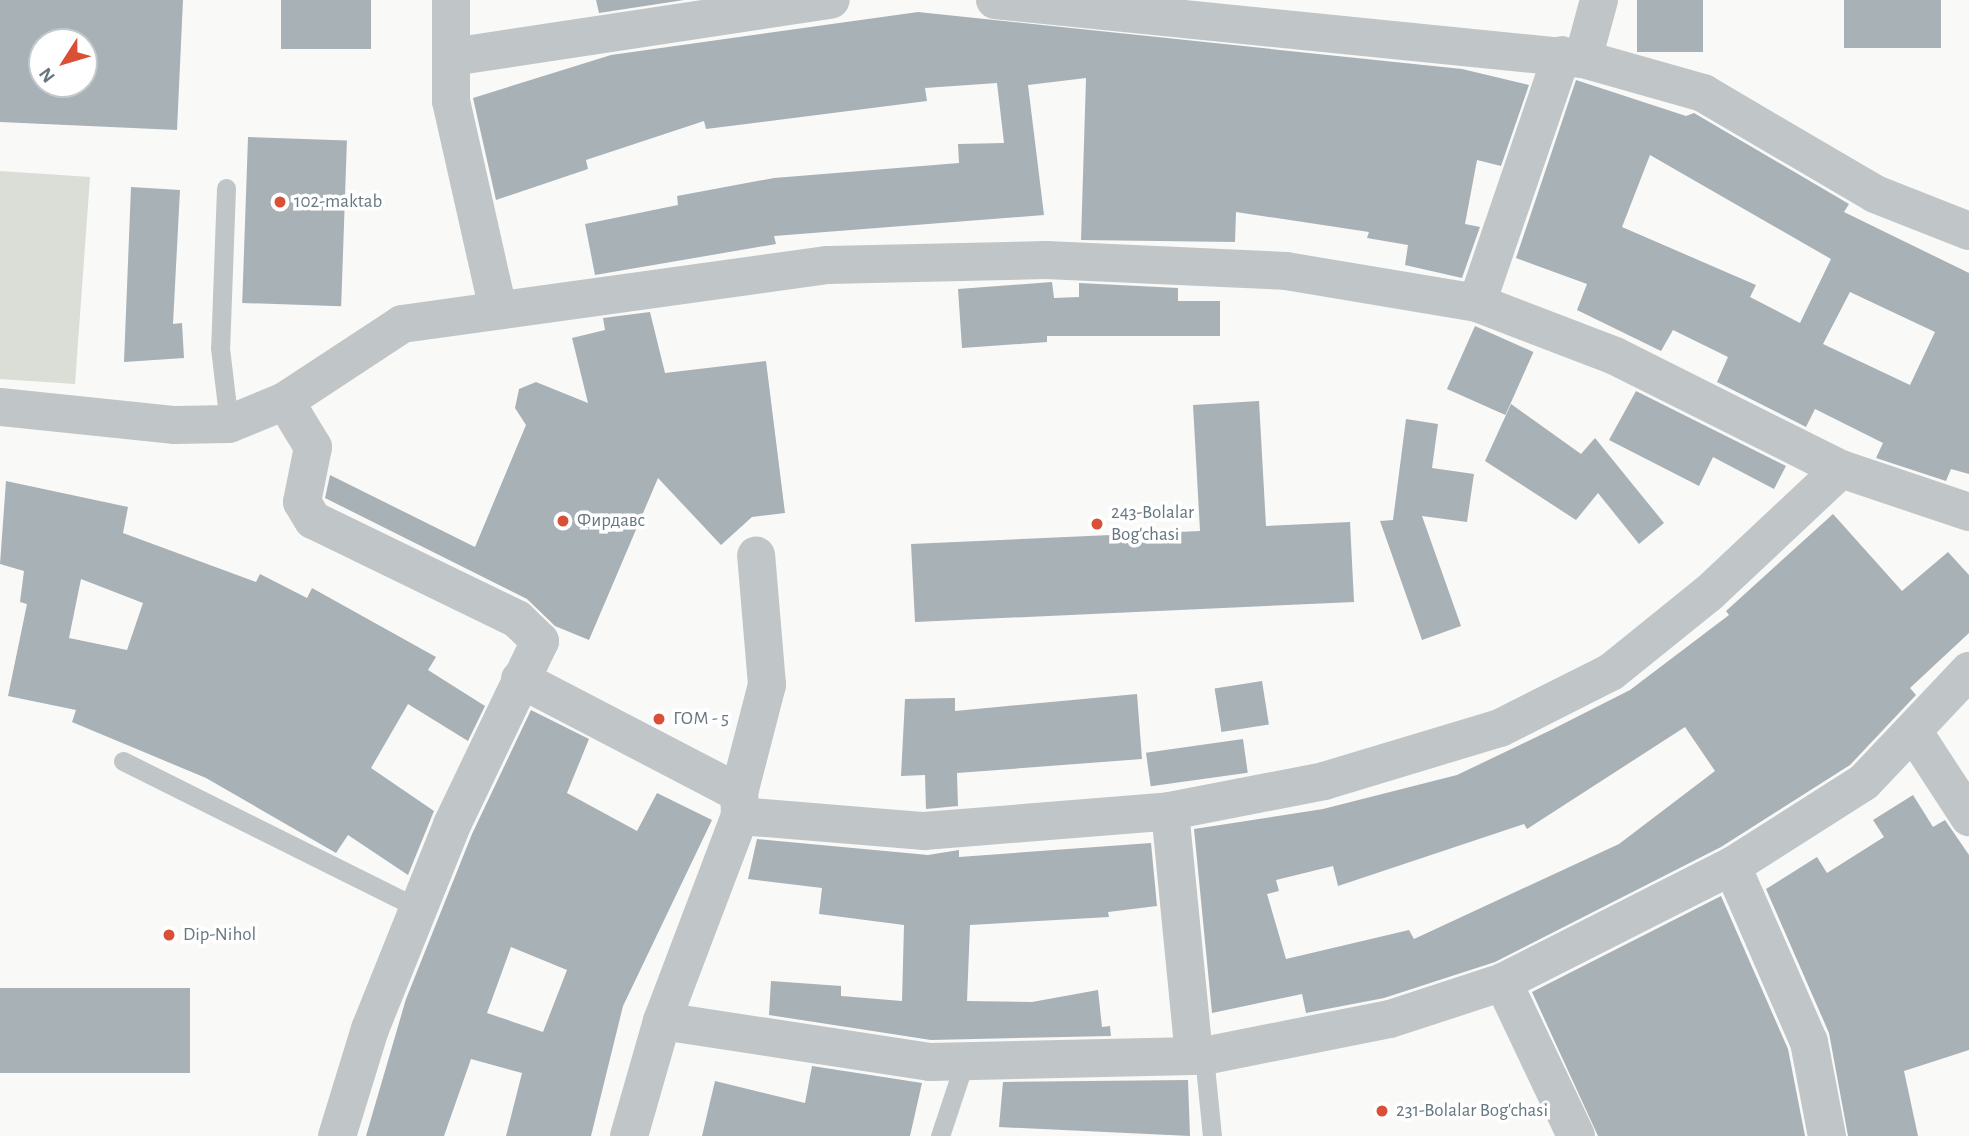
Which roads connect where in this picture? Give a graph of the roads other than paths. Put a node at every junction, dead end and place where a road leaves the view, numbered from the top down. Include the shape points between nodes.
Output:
1 (451, 0) edge
2 (831, 0) edge
3 (995, 0) edge
4 (1598, 0) edge
5 (688, 9) edge
6 (452, 57) junction
7 (1572, 57) junction
8 (226, 188) dead end
9 (1969, 230) edge
10 (1477, 303) junction
11 (498, 310) junction
12 (285, 401) junction
13 (0, 407) edge
14 (229, 424) junction
15 (1841, 469) junction
16 (1969, 512) edge
17 (756, 555) dead end
18 (1969, 670) edge
19 (520, 679) junction
20 (1913, 731) junction
21 (123, 761) dead end
22 (740, 805) junction
23 (1170, 811) junction
24 (1968, 813) edge
25 (1732, 866) junction
26 (418, 908) junction
27 (1503, 982) junction
28 (662, 1021) junction
29 (1199, 1055) junction
30 (965, 1061) junction
31 (337, 1136) edge
32 (629, 1136) edge
33 (940, 1136) edge
34 (1212, 1136) edge
35 (1576, 1136) edge
36 (1827, 1136) edge

1 - 6 street
2 - 5 street
3 - 7 street
4 - 7 street
5 - 6 street
6 - 11 street via 451,101
7 - 9 street via 1703,93 1875,194
7 - 10 street
8 - 14 lane via 220,348
10 - 11 street via 1286,271 1046,260 828,265
10 - 15 street via 1615,356
11 - 12 street via 402,324
12 - 14 street
12 - 19 street via 313,447 302,502 313,520 535,632 537,653
13 - 14 street via 175,425
15 - 16 street
15 - 23 street via 1709,593 1611,672 1500,728 1324,781
17 - 22 street via 767,685
18 - 20 street
19 - 22 street
19 - 26 street
20 - 24 street
20 - 25 street via 1864,782
21 - 26 lane via 234,810
22 - 23 street via 924,831
22 - 28 street
23 - 29 street
25 - 27 street
25 - 36 street via 1809,1042
26 - 31 street via 370,1029
27 - 29 street via 1390,1019
27 - 35 street
28 - 30 street via 930,1062
28 - 32 street
29 - 30 street
29 - 34 lane
30 - 33 lane

